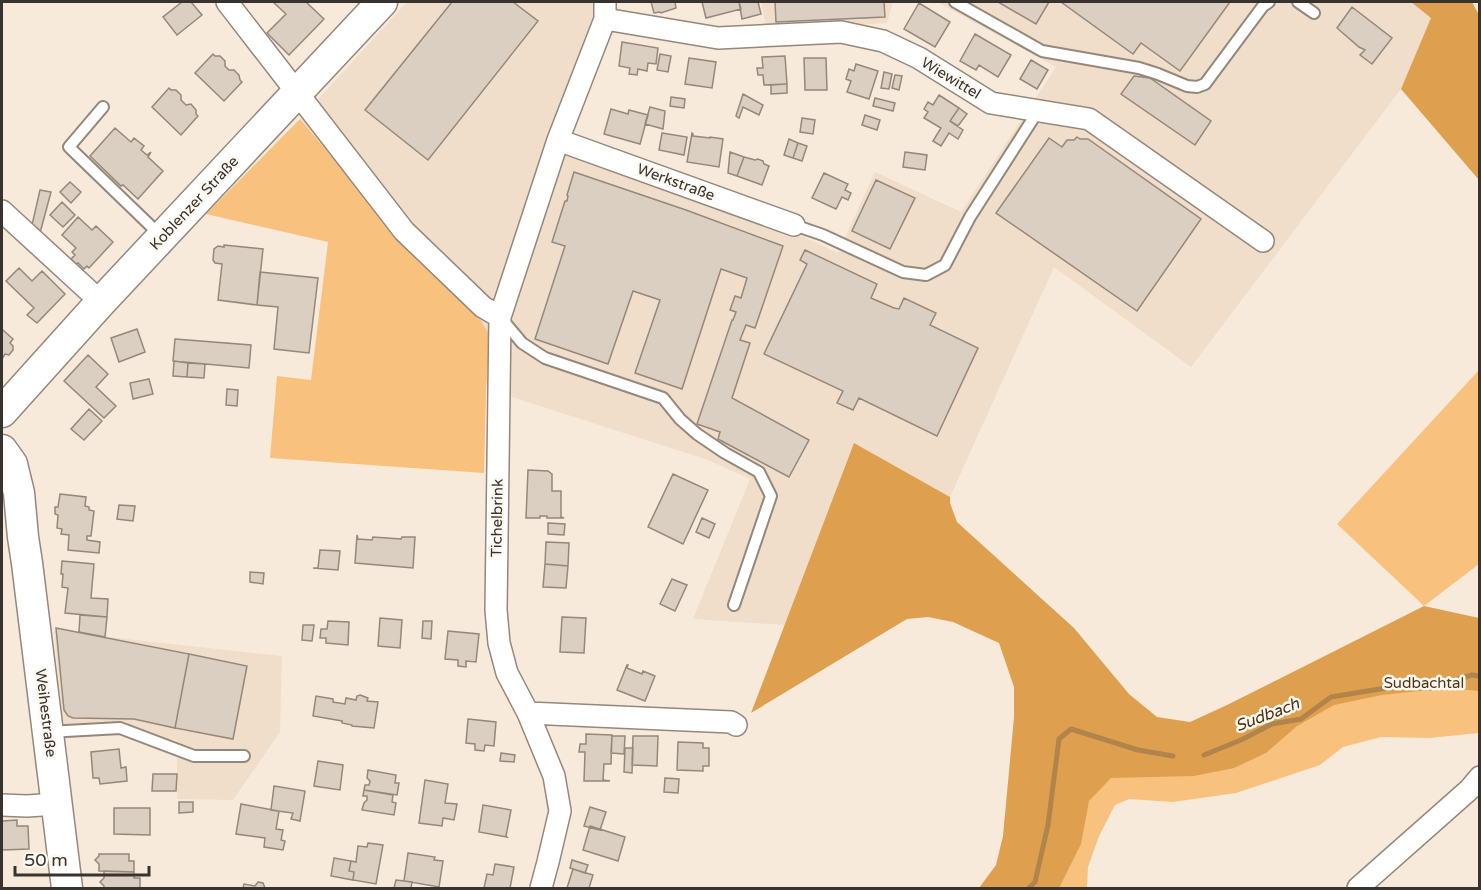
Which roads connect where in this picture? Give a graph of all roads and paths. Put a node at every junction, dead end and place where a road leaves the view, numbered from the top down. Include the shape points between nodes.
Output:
1 (227, 2) edge
2 (382, 2) edge
3 (955, 2) edge
4 (1269, 2) edge
5 (1298, 2) edge
6 (605, 10) edge
7 (1314, 13) dead end
8 (297, 92) junction
9 (103, 107) dead end
10 (1038, 111) junction
11 (558, 140) junction
12 (2, 211) edge
13 (794, 225) joint
14 (162, 238) junction
15 (1263, 241) dead end
16 (101, 302) junction
17 (500, 317) junction
18 (3, 406) edge
19 (2, 450) edge
20 (2, 503) edge
21 (23, 537) junction
22 (734, 605) dead end
23 (528, 713) junction
24 (736, 725) dead end
25 (48, 732) junction
26 (244, 756) dead end
27 (1479, 777) edge
28 (57, 804) junction
29 (2, 805) edge
30 (67, 888) edge
31 (541, 888) edge
32 (1358, 888) edge

1 - 8 street
2 - 8 main road, Koblenzer Straße
3 - 4 lane via 1042,51 1139,68 1197,87 1205,84
5 - 7 lane
6 - 10 street, Wiewittel via 718,38 841,32 884,41 991,103
6 - 11 street, Tichelbrink
8 - 14 main road, Koblenzer Straße
8 - 17 street via 404,231 483,308
9 - 14 lane via 69,147
10 - 13 lane via 969,217 945,266 926,275 903,272
10 - 15 street, Wiewittel via 1089,119
11 - 13 street, Werkstraße
11 - 17 street, Tichelbrink
12 - 16 street
14 - 16 main road, Koblenzer Straße
16 - 18 main road, Koblenzer Straße
17 - 22 lane via 522,343 545,358 663,398 697,434 759,472 771,496
17 - 23 street, Tichelbrink via 496,609 507,673
19 - 21 main road, Weihestraße via 12,464 19,493
20 - 21 main road, Weihestraße
21 - 25 main road, Weihestraße
23 - 24 street
23 - 31 street, Tichelbrink via 554,776 560,811
25 - 26 lane via 120,728 194,756
25 - 28 main road, Weihestraße
27 - 32 street
28 - 29 street
28 - 30 main road, Weihestraße

